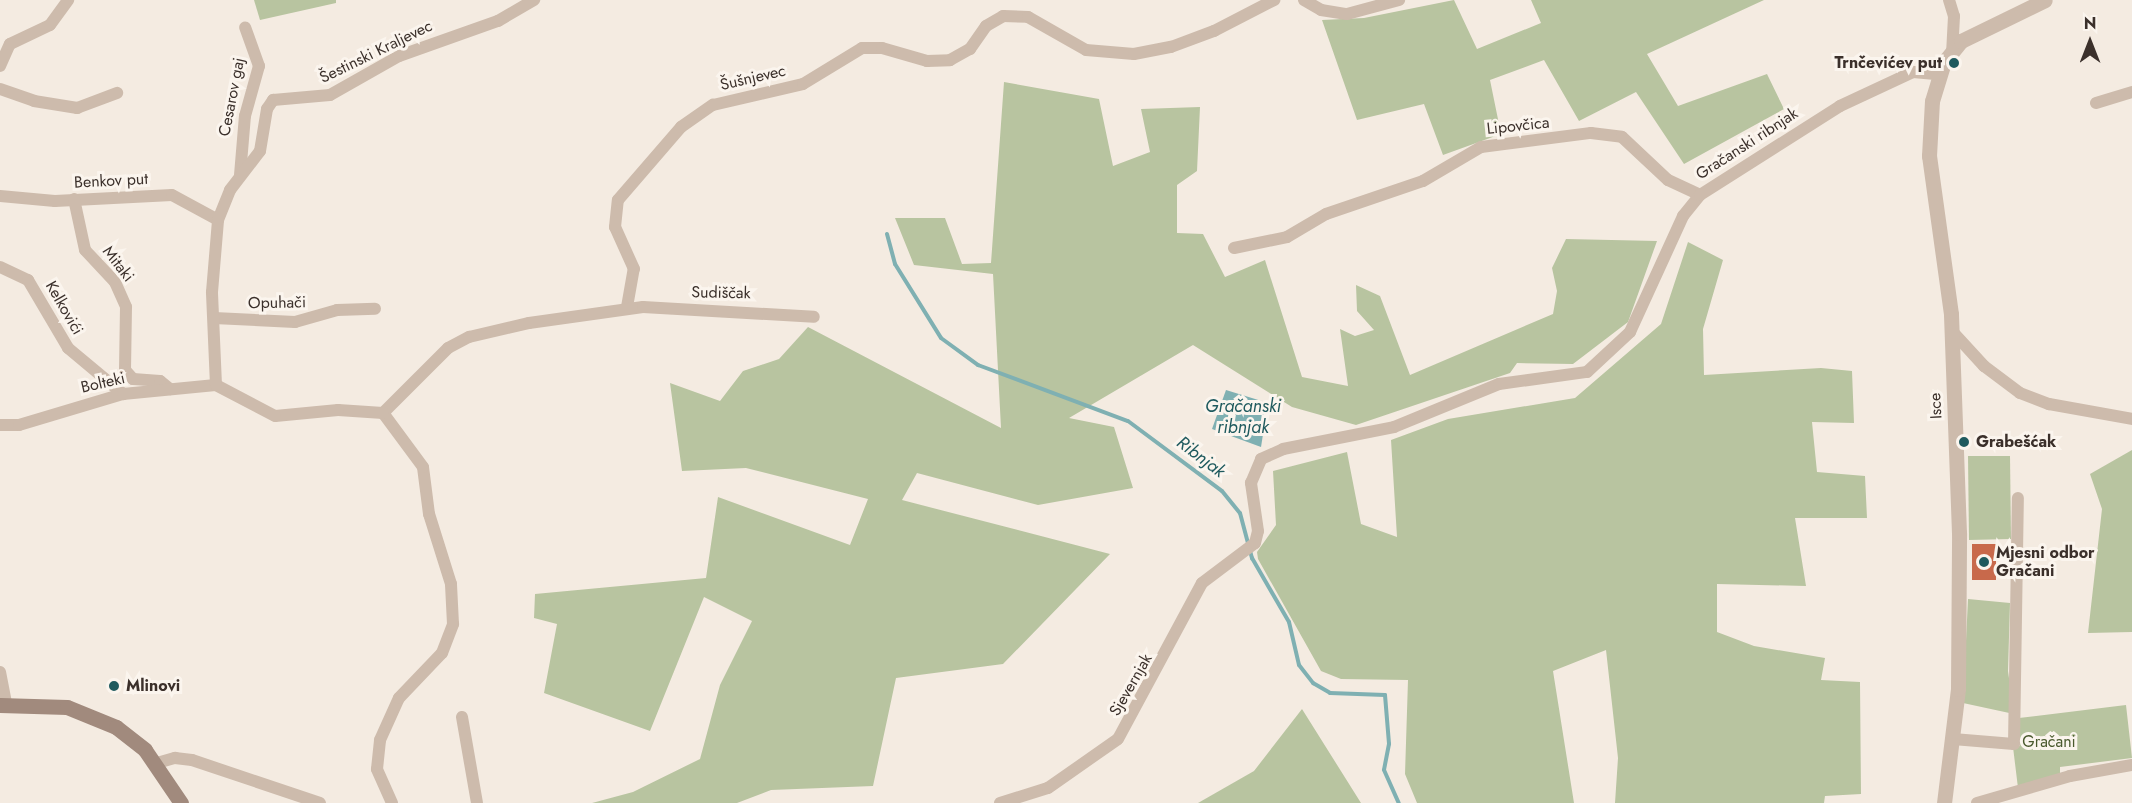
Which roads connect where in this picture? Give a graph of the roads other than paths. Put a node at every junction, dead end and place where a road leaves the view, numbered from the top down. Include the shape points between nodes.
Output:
1 (68, 0) edge
2 (534, 0) edge
3 (1274, 0) edge
4 (1304, 0) edge
5 (1399, 0) edge
6 (1949, 0) edge
7 (2045, 0) edge
8 (1361, 5) edge
9 (1954, 16) junction
10 (245, 27) dead end
11 (1973, 33) junction
12 (3, 48) edge
13 (1952, 50) junction
14 (0, 66) edge
15 (1938, 74) junction
16 (0, 89) edge
17 (2132, 92) edge
18 (117, 93) dead end
19 (2096, 103) dead end
20 (240, 176) junction
21 (1700, 195) junction
22 (0, 196) edge
23 (74, 199) junction
24 (218, 220) junction
25 (1234, 248) dead end
26 (0, 267) edge
27 (627, 308) junction
28 (375, 309) dead end
29 (814, 317) dead end
30 (214, 318) junction
31 (1951, 330) junction
32 (216, 385) junction
33 (170, 389) junction
34 (123, 394) junction
35 (384, 413) junction
36 (2132, 419) edge
37 (0, 425) edge
38 (2018, 498) dead end
39 (1255, 543) joint
40 (0, 672) edge
41 (3, 704) edge
42 (462, 717) dead end
43 (1953, 739) junction
44 (157, 763) junction
45 (2132, 765) edge
46 (181, 803) edge
47 (320, 803) edge
48 (392, 803) edge
49 (477, 803) edge
50 (1000, 803) edge
51 (1944, 803) edge
52 (1977, 803) edge

1 - 12 street via 50,25
2 - 20 street, Šestinski Kraljevec via 498,21 399,56 330,95 273,100 267,110 260,152
3 - 27 street, Šušnjevec via 1242,20 1171,47 1140,53 1086,50 1028,16 1003,16 986,26 970,49 950,60 927,61 882,48 862,48 803,84 713,105 674,134 618,200 615,227 634,268
4 - 8 street via 1328,13
5 - 8 street
6 - 9 street
7 - 11 street
9 - 11 street
9 - 13 street
10 - 20 street, Cesarov gaj via 259,66 240,141
11 - 13 street
12 - 14 street
13 - 15 street
15 - 21 street, Gračanski ribnjak via 1913,72 1840,106
15 - 31 street, Isce via 1929,156
16 - 18 street via 34,101 77,108
17 - 19 street
20 - 24 street, Šestinski Kraljevec
21 - 25 street, Lipovčica via 1668,180 1622,137 1591,133 1481,147 1423,181 1326,214 1287,237
21 - 39 street, Gračanski ribnjak via 1683,216 1630,332 1587,372 1499,384 1394,427 1282,449 1261,459 1251,483
22 - 23 street, Benkov put
23 - 24 street, Benkov put via 172,195
23 - 33 street, Mitaki via 85,250 115,282 126,307 125,370 134,379 160,381
24 - 30 street, Šestinski Kraljevec
26 - 34 street, Kelkovići via 28,280 68,348
27 - 29 street, Sudiščak via 756,310
27 - 35 street via 469,337 438,357
28 - 30 street, Opuhači via 337,310 295,322
30 - 32 street, Šestinski Kraljevec
31 - 36 street via 1984,366 2020,393 2049,404
31 - 43 street, Isce via 1959,644
32 - 33 street, Bolteki
32 - 35 street via 275,416 338,410
33 - 34 street, Bolteki
34 - 37 street, Bolteki via 27,423
35 - 48 street via 423,467 429,514 454,607 448,643 406,687 380,740 378,769
38 - 43 street via 2014,744
39 - 50 street, Sjevernjak via 1212,574 1195,594 1166,657 1118,739 1048,788
40 - 41 street
41 - 44 main road via 50,704 98,717 134,740
42 - 49 street
43 - 51 street, Isce
44 - 46 main road
44 - 47 street via 175,758 192,760
45 - 52 street via 2070,776

